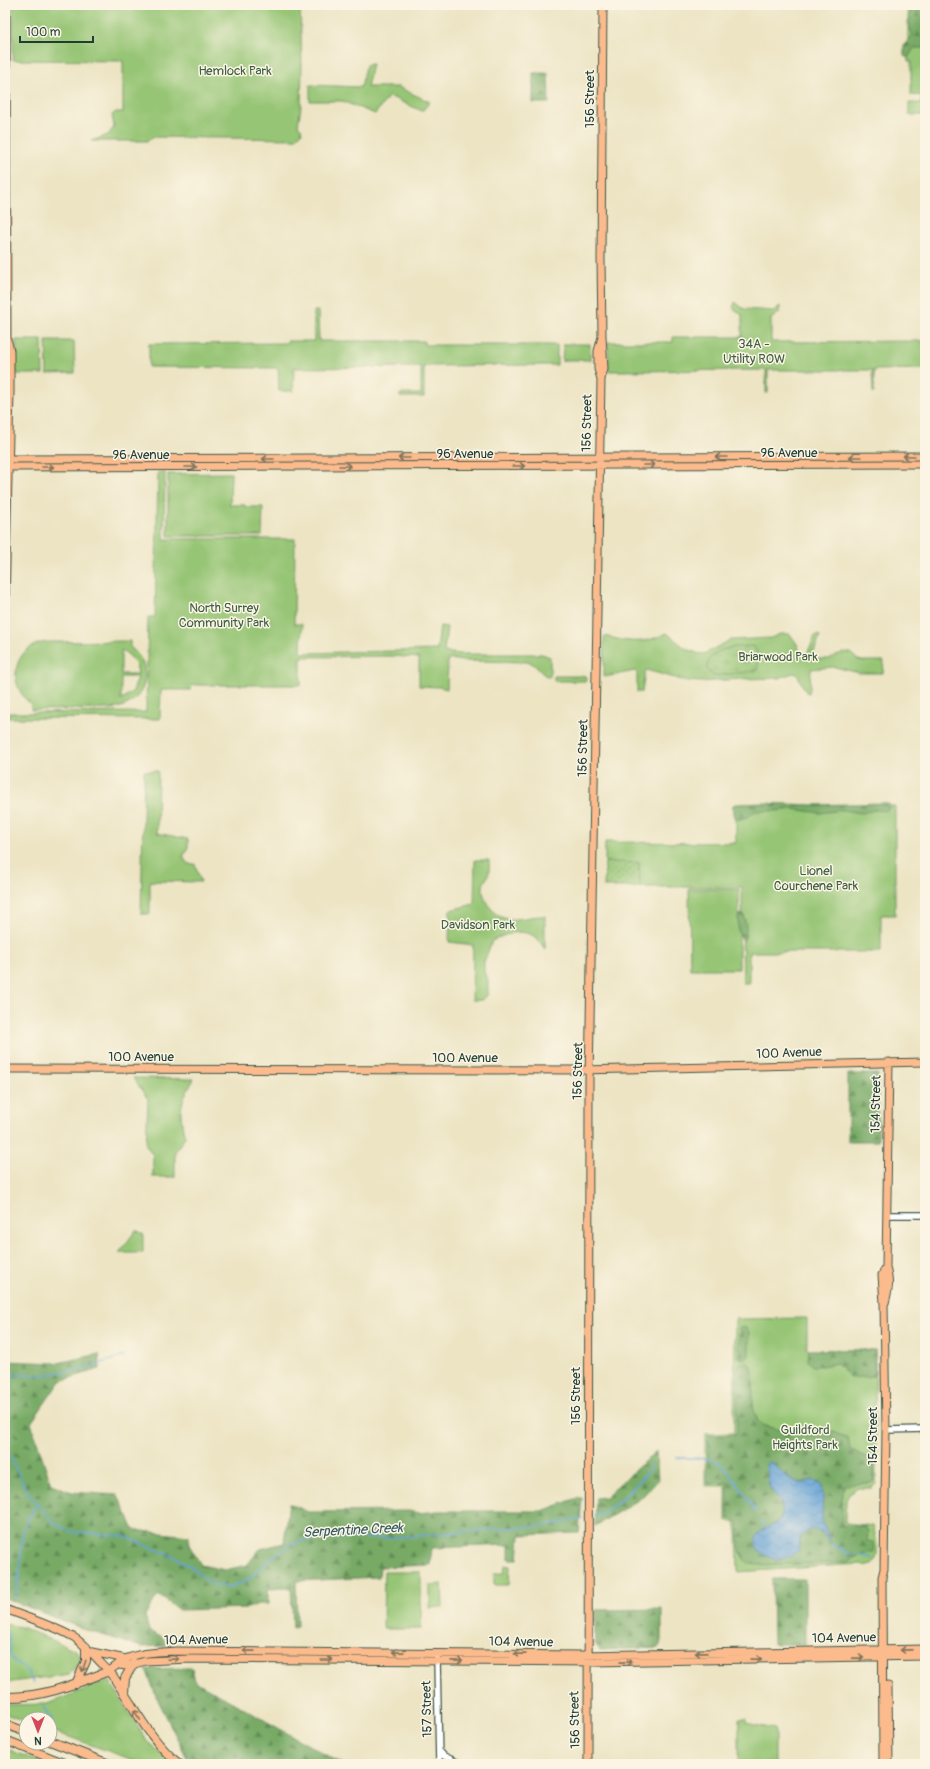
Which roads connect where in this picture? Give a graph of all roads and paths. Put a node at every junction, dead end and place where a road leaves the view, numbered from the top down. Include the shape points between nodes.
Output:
1 (6, 5) edge
2 (603, 5) edge
3 (7, 339) junction
4 (5, 349) edge
5 (925, 456) edge
6 (760, 457) junction
7 (457, 458) junction
8 (7, 459) edge
9 (599, 462) junction
10 (925, 464) edge
11 (751, 465) junction
12 (415, 466) junction
13 (7, 467) edge
14 (5, 607) edge
15 (889, 1062) junction
16 (925, 1062) edge
17 (5, 1069) edge
18 (589, 1070) junction
19 (925, 1215) edge
20 (887, 1216) junction
21 (925, 1429) edge
22 (886, 1430) junction
23 (6, 1610) edge
24 (925, 1649) edge
25 (89, 1650) junction
26 (437, 1653) junction
27 (885, 1654) junction
28 (925, 1656) edge
29 (587, 1658) junction
30 (126, 1659) junction
31 (437, 1661) junction
32 (134, 1663) junction
33 (119, 1665) junction
34 (108, 1671) junction
35 (76, 1684) junction
36 (124, 1694) junction
37 (5, 1697) edge
38 (5, 1724) edge
39 (18, 1729) edge
40 (5, 1740) edge
41 (58, 1744) edge
42 (439, 1752) junction
43 (66, 1764) edge
44 (109, 1764) edge
45 (179, 1764) edge
46 (439, 1764) edge
47 (461, 1764) edge
48 (588, 1764) edge
49 (883, 1764) edge
50 (889, 1764) edge

1 - 3 main road
2 - 9 main road, 156 Street via 604,369 601,379
3 - 4 main road
3 - 8 main road via 10,351
5 -> 6 main road, 96 Avenue
6 -> 9 main road, 96 Avenue
6 - 11 main road
7 -> 8 main road, 96 Avenue
7 - 9 main road, 96 Avenue
7 - 12 main road via 451,462
8 - 13 main road
9 -> 11 main road, 96 Avenue
12 -> 9 main road, 96 Avenue
9 - 18 main road, 156 Street
10 - 11 main road, 96 Avenue
13 -> 12 main road, 96 Avenue
13 - 14 main road
15 - 16 main road, 100 Avenue
15 - 18 main road, 100 Avenue
15 - 20 main road, 154 Street
17 - 18 main road, 100 Avenue
18 - 29 main road, 156 Street
19 - 20 street
20 - 22 main road, 154 Street via 888,1293 884,1303
21 - 22 street
22 - 27 main road, 154 Street via 882,1577
23 - 25 main road via 63,1632
24 -> 27 main road, 104 Avenue
25 - 30 main road
25 - 34 main road
25 -> 35 highway
29 -> 26 main road, 104 Avenue
26 -> 30 main road, 104 Avenue via 176,1651
26 - 31 street, 157 Street
27 - 28 main road, 104 Avenue
27 - 29 main road, 104 Avenue
27 - 49 main road, 154 Street
27 - 50 main road, 154 Street
31 -> 29 main road, 104 Avenue
29 - 48 main road, 156 Street
30 - 33 main road, 104 Avenue
32 -> 31 main road, 104 Avenue via 189,1659
31 - 42 street, 157 Street
32 - 33 main road, 104 Avenue
32 - 36 highway via 125,1678
33 - 34 main road, 104 Avenue
34 - 35 highway
34 - 36 highway
35 - 37 highway via 51,1692
45 -> 36 highway via 151,1735
38 - 39 highway
40 - 43 highway
41 - 44 highway
42 - 46 street, 157 Street
42 - 47 street

